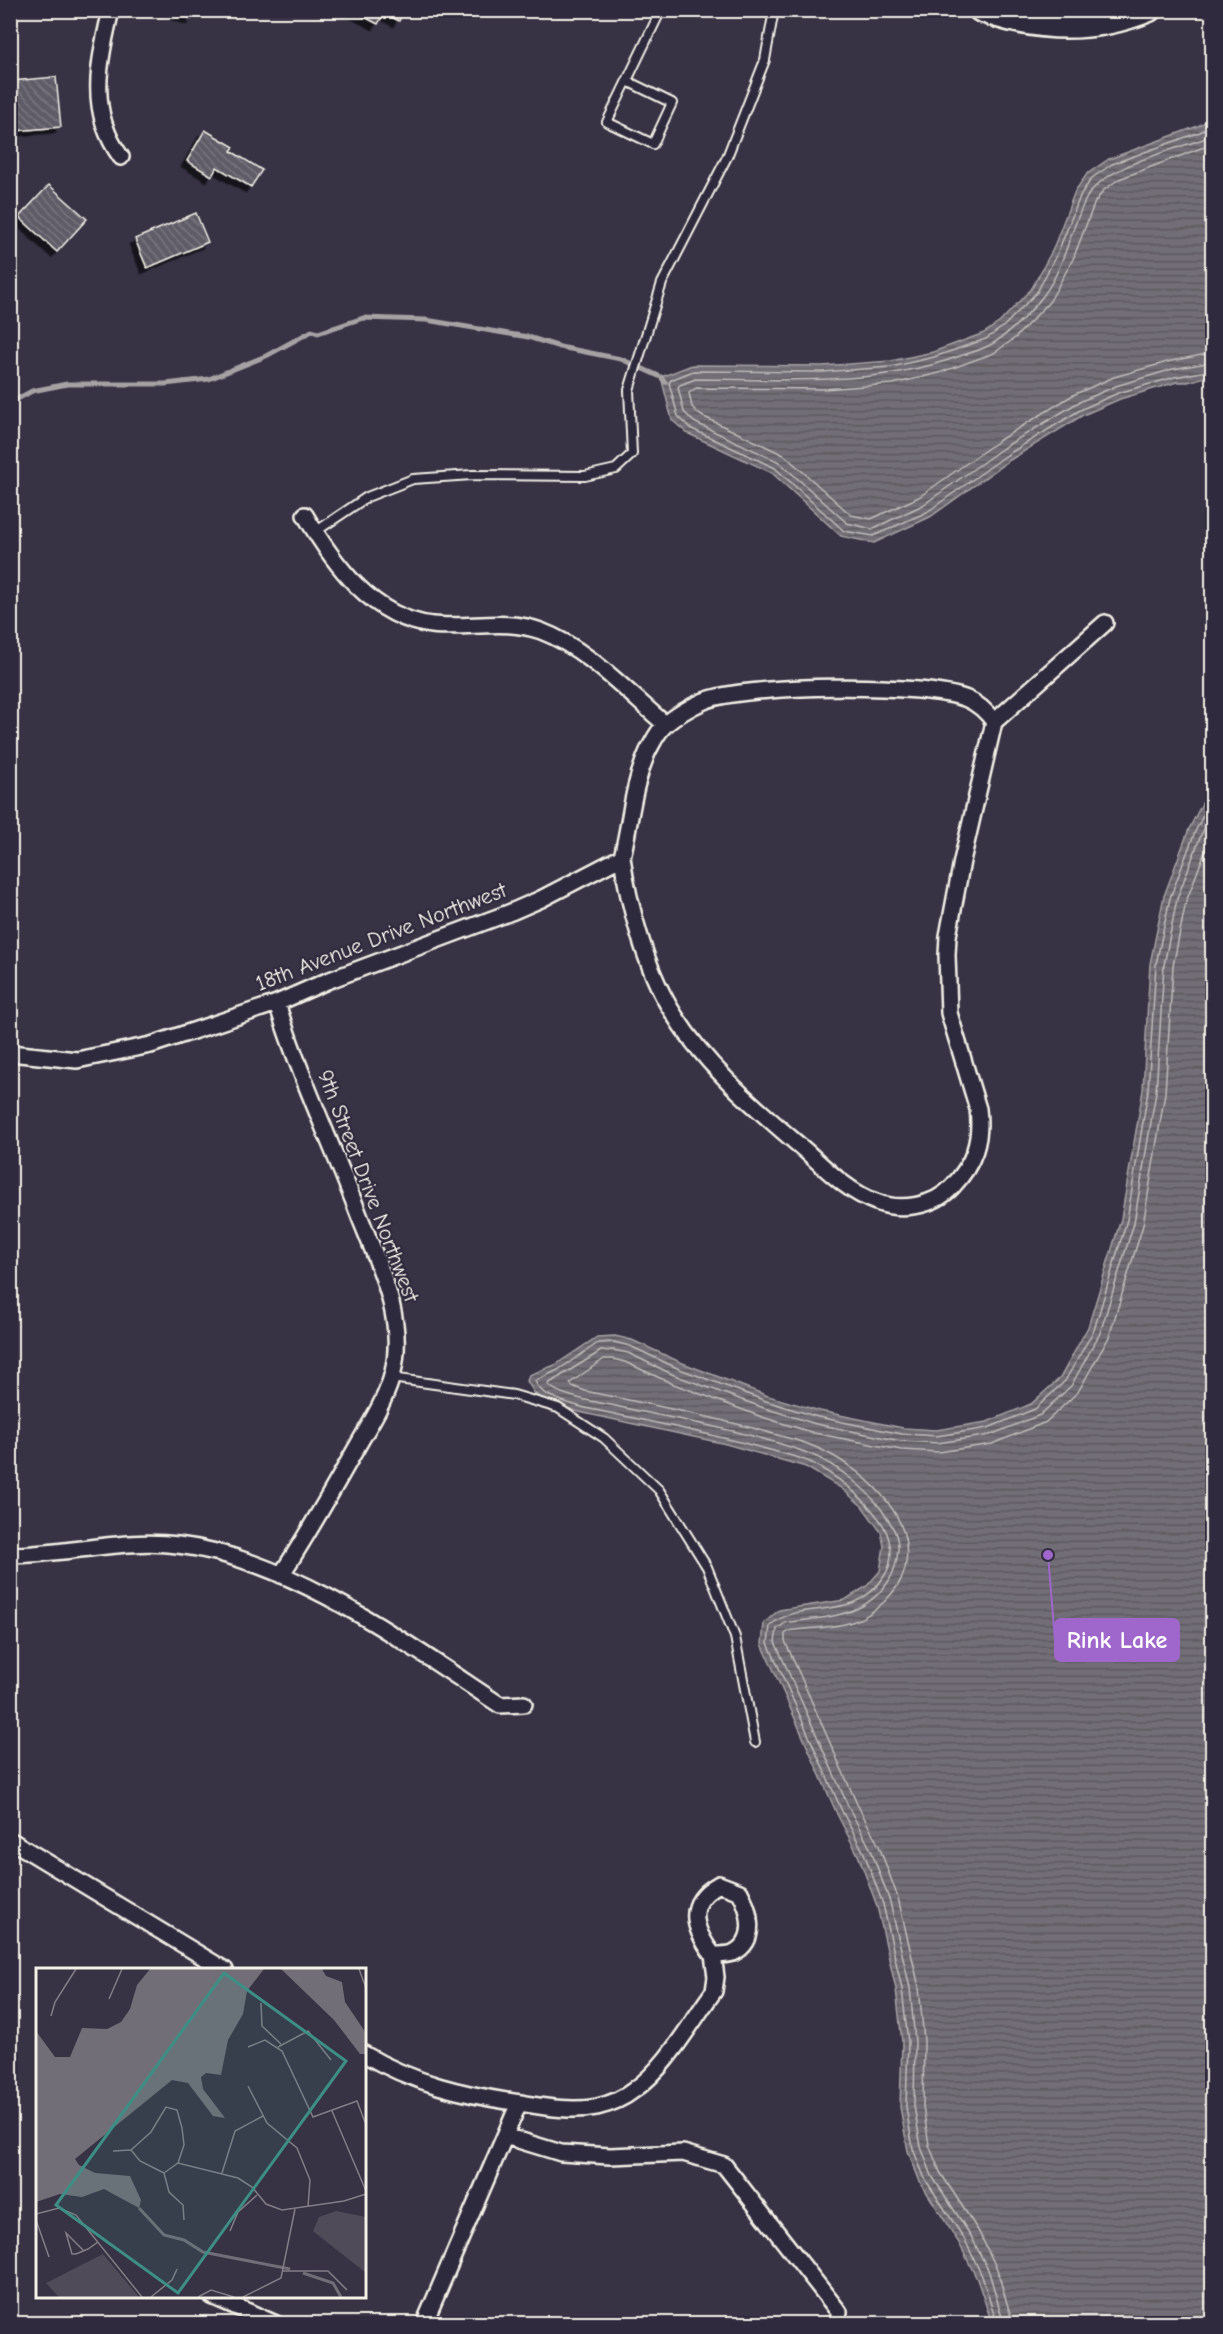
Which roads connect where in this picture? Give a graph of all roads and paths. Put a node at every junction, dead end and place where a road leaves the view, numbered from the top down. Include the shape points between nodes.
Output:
1 (111, 10) edge
2 (661, 10) edge
3 (774, 10) edge
4 (980, 10) edge
5 (1149, 10) edge
6 (627, 81) junction
7 (122, 157) dead end
8 (305, 515) dead end
9 (315, 531) junction
10 (1105, 623) dead end
11 (994, 722) junction
12 (665, 724) junction
13 (622, 857) junction
14 (277, 1003) junction
15 (10, 1053) edge
16 (391, 1378) junction
17 (10, 1555) edge
18 (281, 1575) junction
19 (524, 1704) dead end
20 (755, 1742) dead end
21 (10, 1840) edge
22 (713, 1955) junction
23 (222, 1968) edge
24 (366, 2055) edge
25 (519, 2103) junction
26 (505, 2136) junction
27 (217, 2298) edge
28 (839, 2312) dead end
29 (276, 2324) edge
30 (424, 2324) edge

1 - 7 street via 98,86 106,133
2 - 6 lane
3 - 9 lane via 765,60 727,157 662,283 629,390 632,454 616,469 585,476 412,479 367,497
4 - 5 street via 1032,25 1074,28 1106,24
6 - 6 lane via 607,122 653,144 672,103
8 - 9 street
9 - 12 street via 326,551 386,610 432,625 507,624 539,630 572,646
10 - 11 street
11 - 12 street via 986,710 968,699 932,690 879,688 745,692 705,701
11 - 13 street via 962,861 947,955 949,1013 978,1109 979,1140 965,1173 938,1198 902,1207 862,1196 844,1185 757,1109 704,1055 660,989 639,934
12 - 13 street via 638,773
13 - 14 street, 18th Avenue Drive Northwest via 511,912
14 - 15 street, 18th Avenue Drive Northwest via 151,1045 100,1056 77,1060
14 - 16 street, 9th Street Drive Northwest via 389,1294 397,1342
16 - 18 street, 9th Street Drive Northwest via 382,1402 314,1526
16 - 20 lane via 514,1395 558,1408 604,1438 659,1490 707,1567 735,1637
17 - 18 street via 115,1545 177,1545 222,1552
18 - 19 street via 360,1616 500,1705
21 - 23 street
22 - 22 street via 732,1953 740,1947 748,1937 751,1922 740,1892 719,1884 696,1905 695,1918
22 - 25 street via 717,1977 714,1991 657,2070 634,2090 595,2108 557,2109
24 - 25 street via 420,2082
25 - 26 street
26 - 28 street via 561,2153 683,2153 724,2165
26 - 30 street
27 - 29 street

